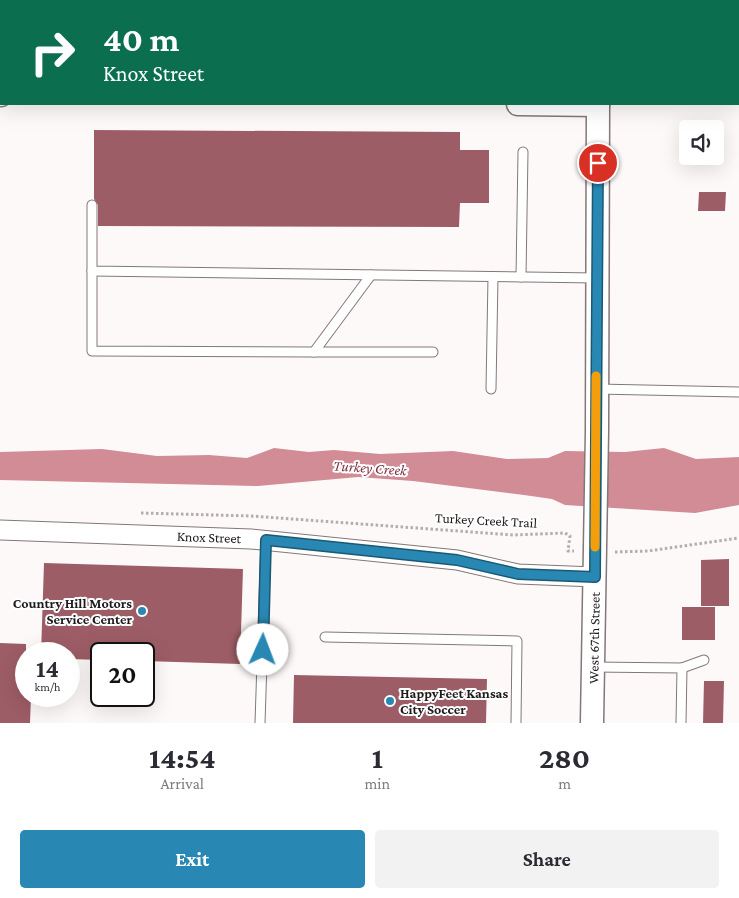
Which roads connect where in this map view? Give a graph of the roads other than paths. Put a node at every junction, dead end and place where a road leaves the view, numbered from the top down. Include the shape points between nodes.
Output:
1 (598, 105) edge
2 (523, 152) dead end
3 (92, 204) dead end
4 (92, 271) junction
5 (371, 275) junction
6 (493, 277) junction
7 (521, 277) junction
8 (597, 278) junction
9 (314, 352) junction
10 (433, 352) dead end
11 (491, 389) dead end
12 (596, 389) junction
13 (739, 392) edge
14 (0, 530) edge
15 (266, 540) junction
16 (595, 577) junction
17 (325, 637) dead end
18 (704, 660) dead end
19 (593, 667) junction
20 (682, 668) junction
21 (260, 723) edge
22 (516, 723) edge
23 (592, 723) edge
24 (681, 723) edge

1 - 8 street, West 67th Street
2 - 7 lane
3 - 4 lane
4 - 5 lane
4 - 9 lane via 92,351
5 - 6 lane
5 - 9 lane
6 - 7 lane
6 - 11 lane
7 - 8 lane
8 - 12 street, West 67th Street
9 - 10 lane
12 - 13 lane
12 - 16 street, West 67th Street
14 - 15 street, Knox Street
15 - 16 street, Knox Street via 457,560 518,574
15 - 21 lane
16 - 19 street, West 67th Street
17 - 22 lane via 517,641
18 - 20 lane
19 - 20 lane
19 - 23 street, West 67th Street
20 - 24 lane

